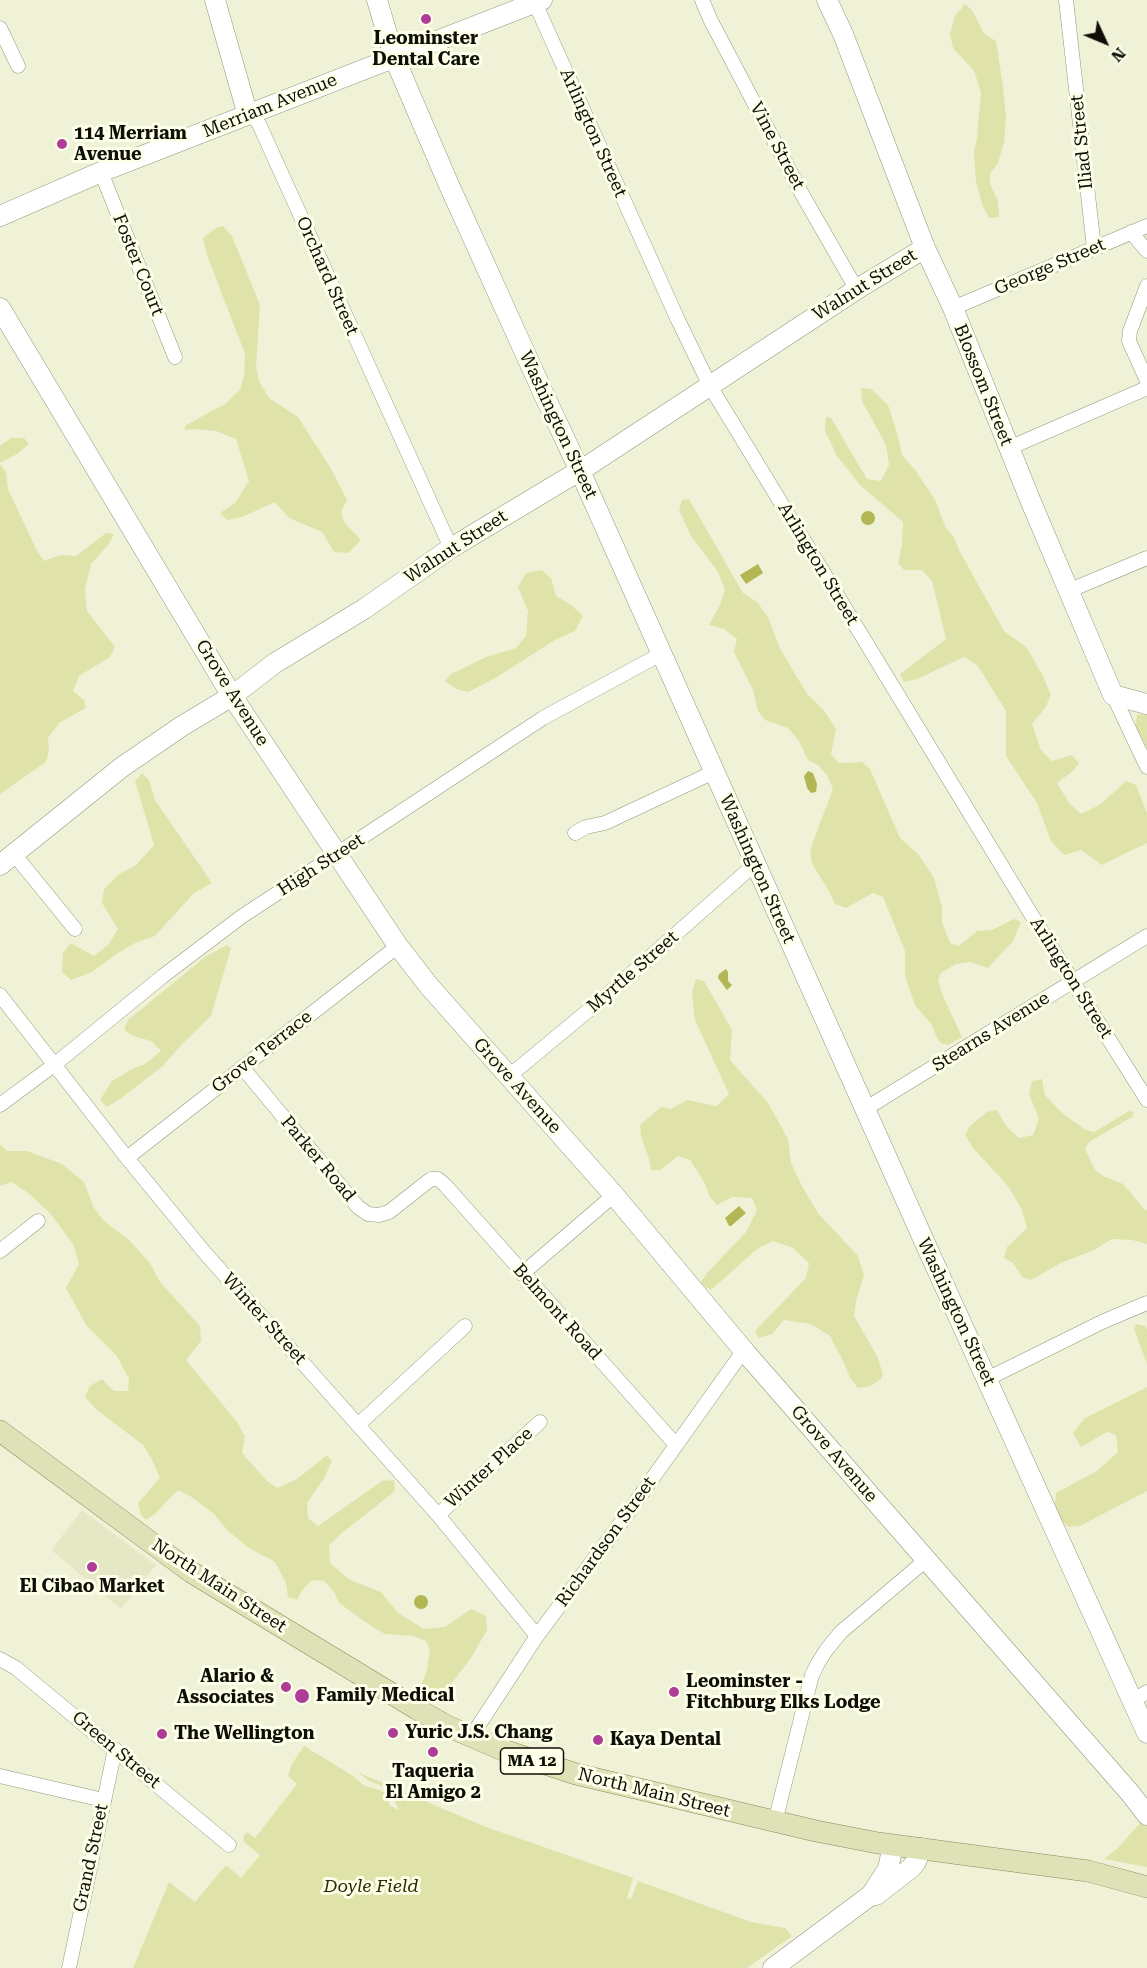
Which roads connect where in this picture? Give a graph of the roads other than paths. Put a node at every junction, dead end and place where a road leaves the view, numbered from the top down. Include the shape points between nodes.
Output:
1 (215, 0) edge
2 (377, 0) edge
3 (702, 0) edge
4 (827, 0) edge
5 (1066, 0) edge
6 (538, 1) edge
7 (0, 28) edge
8 (394, 57) junction
9 (18, 66) dead end
10 (251, 114) junction
11 (101, 172) junction
12 (0, 216) edge
13 (1147, 226) edge
14 (1131, 232) junction
15 (925, 248) junction
16 (1094, 248) junction
17 (1147, 251) edge
18 (1147, 286) edge
19 (857, 290) junction
20 (0, 308) edge
21 (953, 308) junction
22 (175, 357) dead end
23 (1147, 381) edge
24 (711, 386) junction
25 (1147, 388) edge
26 (1009, 448) junction
27 (580, 471) junction
28 (451, 548) junction
29 (1147, 558) edge
30 (1068, 591) junction
31 (661, 654) junction
32 (1113, 695) junction
33 (232, 696) junction
34 (1147, 704) edge
35 (1147, 767) edge
36 (714, 772) junction
37 (576, 833) dead end
38 (337, 855) junction
39 (7, 860) edge
40 (755, 864) junction
41 (75, 929) dead end
42 (1147, 936) edge
43 (398, 946) junction
44 (1072, 981) junction
45 (0, 995) edge
46 (54, 1065) junction
47 (242, 1067) junction
48 (508, 1077) junction
49 (1147, 1100) edge
50 (0, 1105) edge
51 (865, 1109) junction
52 (127, 1158) junction
53 (438, 1179) joint
54 (614, 1196) junction
55 (38, 1221) dead end
56 (0, 1251) edge
57 (522, 1274) junction
58 (1147, 1303) edge
59 (465, 1326) dead end
60 (744, 1350) junction
61 (987, 1379) junction
62 (540, 1422) dead end
63 (358, 1425) junction
64 (0, 1431) edge
65 (676, 1445) junction
66 (438, 1515) junction
67 (926, 1560) junction
68 (537, 1636) junction
69 (0, 1659) edge
70 (1140, 1696) edge
71 (1147, 1733) edge
72 (471, 1737) junction
73 (115, 1749) junction
74 (0, 1776) edge
75 (1138, 1796) edge
76 (103, 1800) junction
77 (1147, 1815) edge
78 (775, 1822) junction
79 (230, 1845) dead end
80 (893, 1845) junction
81 (921, 1848) junction
82 (1147, 1887) edge
83 (865, 1900) junction
84 (69, 1968) edge
85 (773, 1968) edge

1 - 10 street, Orchard Street via 245,105
2 - 8 street, Washington Street
3 - 19 street, Vine Street
4 - 15 street, Blossom Street
5 - 16 street, Iliad Street
6 - 8 street, Merriam Avenue
6 - 24 street, Arlington Street via 678,320
7 - 9 street
8 - 10 street, Merriam Avenue
8 - 27 street, Washington Street
10 - 11 street, Merriam Avenue
10 - 28 street, Orchard Street via 259,124
11 - 12 street, Merriam Avenue
11 - 22 street, Foster Court
13 - 14 street, George Street
14 - 16 street, George Street
14 - 17 street
15 - 19 street, Walnut Street
15 - 21 street, Blossom Street
16 - 21 street, George Street
18 - 23 street via 1129,341
19 - 24 street, Walnut Street
20 - 33 street, Grove Avenue
21 - 26 street, Blossom Street
24 - 27 street, Walnut Street
24 - 44 street, Arlington Street
25 - 26 street
26 - 30 street, Blossom Street
27 - 28 street, Walnut Street
27 - 31 street, Washington Street
28 - 33 street, Walnut Street via 364,609 275,663
29 - 30 street
30 - 32 street, Blossom Street
31 - 36 street, Washington Street
31 - 38 street, High Street via 543,718
32 - 34 street
32 - 35 street, Blossom Street
33 - 38 street, Grove Avenue
33 - 39 street, Walnut Street via 122,767
36 - 37 street
36 - 40 street, Washington Street
38 - 43 street, Grove Avenue
38 - 46 street, High Street via 241,917
39 - 41 street
40 - 48 street, Myrtle Street
40 - 51 street, Washington Street
42 - 44 street, Stearns Avenue
43 - 47 street, Grove Terrace
43 - 48 street, Grove Avenue
44 - 49 street, Arlington Street
44 - 51 street, Stearns Avenue
45 - 46 street, Winter Street
46 - 50 street, High Street
46 - 52 street, Winter Street
47 - 52 street, Grove Terrace
47 - 53 street, Parker Road via 358,1207 368,1214 389,1212 431,1179
48 - 54 street, Grove Avenue
51 - 61 street, Washington Street
52 - 63 street, Winter Street via 205,1253
53 - 57 street, Belmont Road
54 - 57 street
54 - 60 street, Grove Avenue
55 - 56 street
57 - 65 street, Belmont Road
58 - 61 street
59 - 63 street
60 - 65 street, Richardson Street
60 - 67 street, Grove Avenue
61 - 70 street, Washington Street
62 - 66 street, Winter Place
63 - 66 street, Winter Street
64 - 72 main road, North Main Street / MA 12 via 191,1572 417,1709
65 - 68 street, Richardson Street
66 - 68 street, Winter Street
67 - 75 street, Grove Avenue
67 - 78 street via 841,1632 818,1663
68 - 72 street, Richardson Street
69 - 73 street, Green Street
70 - 71 street, Washington Street
72 - 78 main road, North Main Street / MA 12 via 576,1774
73 - 76 street, Grand Street
73 - 79 street, Green Street
74 - 76 street
75 - 77 street, Grove Avenue
76 - 84 street, Grand Street
78 - 80 main road, North Main Street / MA 12
80 - 81 main road, North Main Street / MA 12
80 - 83 street via 884,1875
81 - 82 main road, North Main Street / MA 12 via 1088,1870
81 - 83 street via 907,1872 884,1891
83 - 85 street

